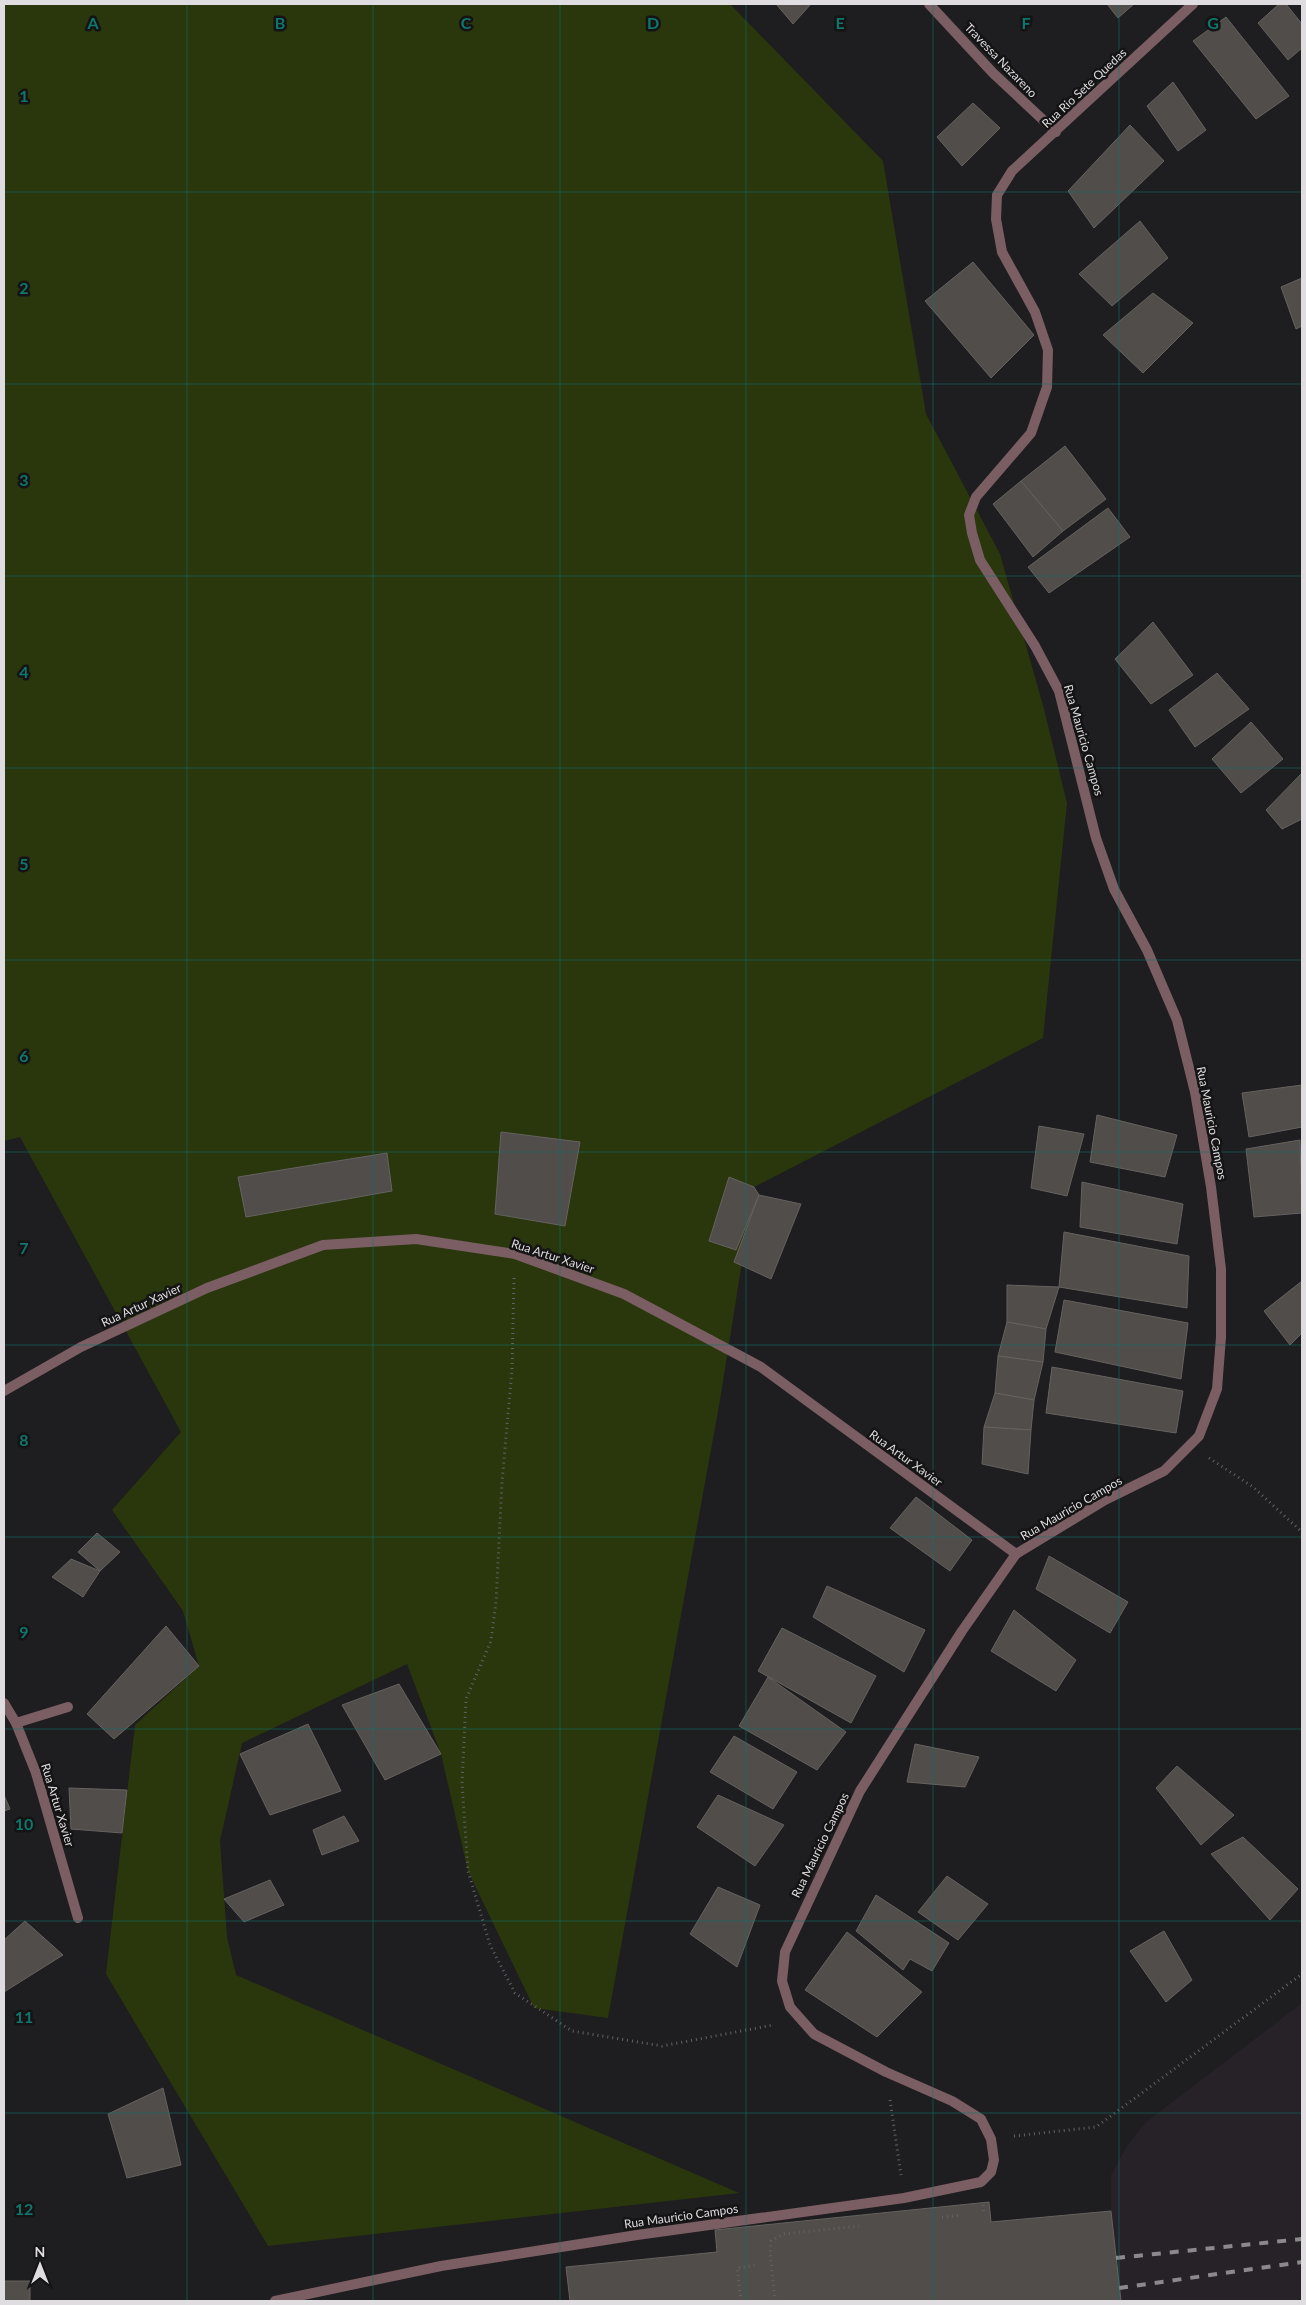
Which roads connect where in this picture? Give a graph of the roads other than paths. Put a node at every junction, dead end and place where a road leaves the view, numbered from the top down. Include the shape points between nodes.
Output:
1 (930, 4) edge
2 (1193, 4) edge
3 (1056, 132) junction
4 (997, 195) joint
5 (4, 1390) edge
6 (1016, 1554) junction
7 (4, 1703) edge
8 (68, 1707) dead end
9 (16, 1723) junction
10 (78, 1918) dead end
11 (275, 2301) edge

1 - 3 street, Travessa Nazareno via 992,73
2 - 3 street, Rua Rio Sete Quedas
3 - 4 street, Rua Rio Sete Quedas via 1012,171
4 - 6 street, Rua Mauricio Campos via 996,219 1002,252 1035,312 1048,350 1047,387 1031,433 976,497 969,515 972,533 980,560 1035,646 1059,691 1099,846 1114,889 1147,950 1177,1020 1195,1092 1221,1269 1217,1389 1199,1436 1164,1472 1104,1500
5 - 6 street, Rua Artur Xavier via 81,1347 207,1288 323,1245 416,1240 515,1254 624,1294 761,1367
6 - 11 street, Rua Mauricio Campos via 962,1630 860,1791 785,1952 782,1981 790,2007 814,2034 886,2072 952,2101 981,2119 991,2139 994,2160 991,2172 981,2182 904,2198 441,2266
7 - 9 street, Rua Artur Xavier
8 - 9 street
9 - 10 street, Rua Artur Xavier via 36,1773

